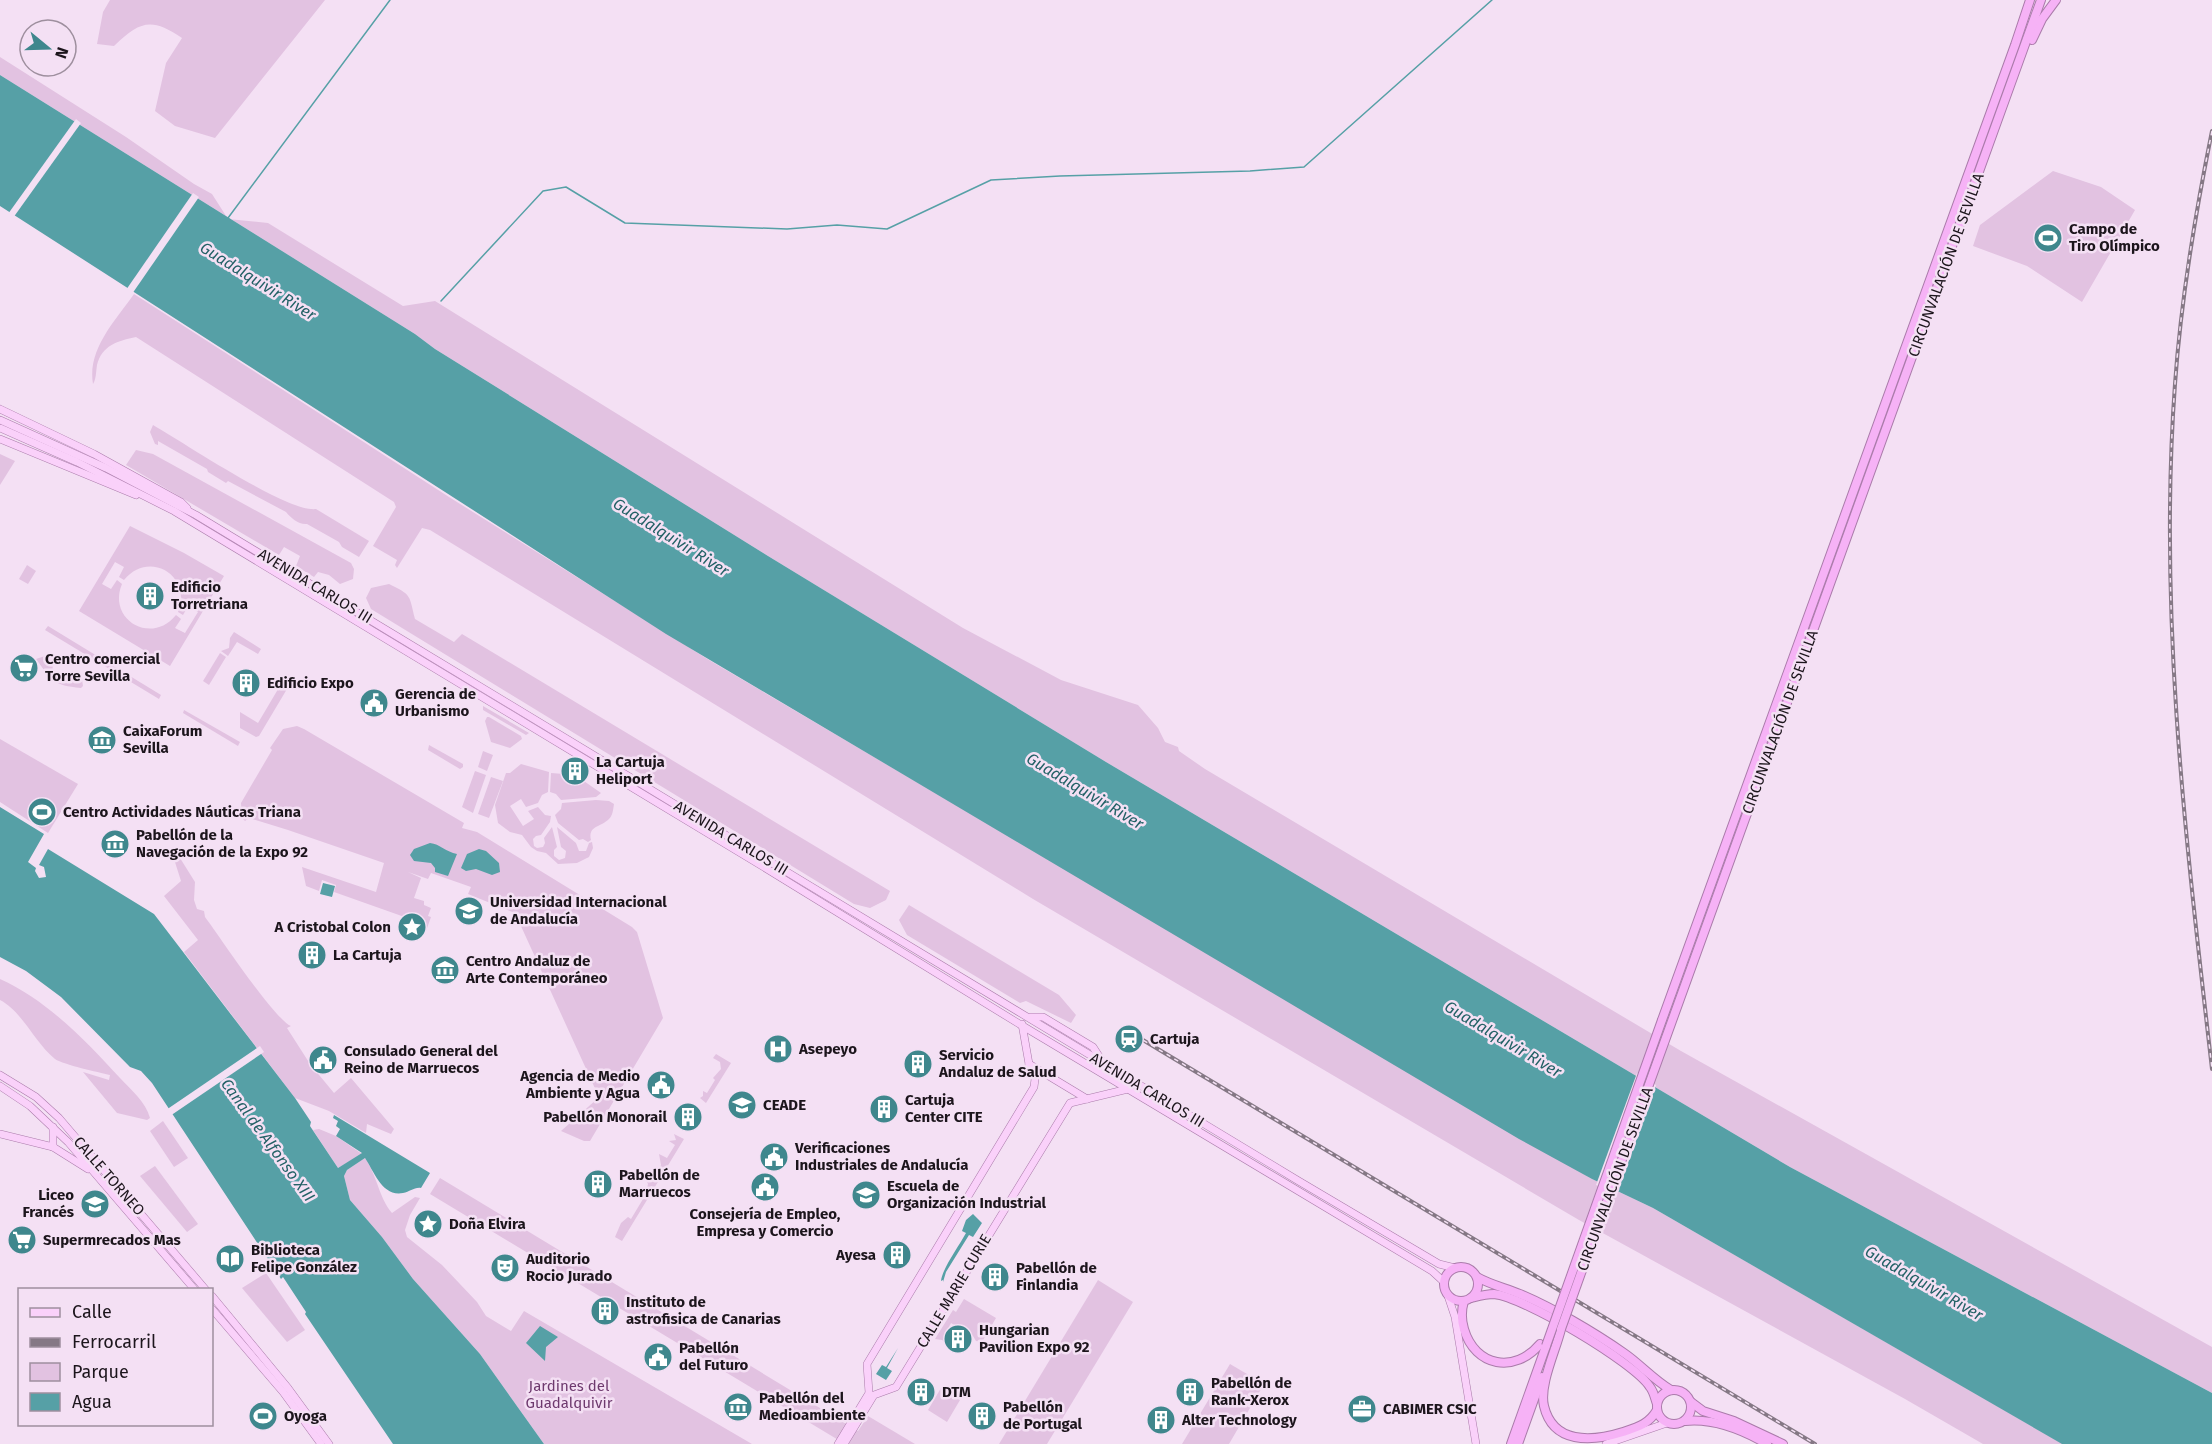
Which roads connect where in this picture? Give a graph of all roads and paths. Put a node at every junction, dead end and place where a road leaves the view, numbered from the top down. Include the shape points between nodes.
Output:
1 (2030, 0) edge
2 (2035, 0) edge
3 (2041, 0) edge
4 (2046, 0) edge
5 (2056, 0) edge
6 (2028, 39) junction
7 (2015, 45) junction
8 (2019, 64) junction
9 (1892, 401) junction
10 (0, 409) edge
11 (0, 420) edge
12 (0, 429) edge
13 (0, 439) edge
14 (174, 511) junction
15 (196, 515) junction
16 (1027, 1017) junction
17 (1021, 1025) junction
18 (1029, 1064) junction
19 (0, 1075) edge
20 (1126, 1078) junction
21 (0, 1086) edge
22 (1128, 1089) junction
23 (1087, 1099) junction
24 (53, 1127) junction
25 (69, 1130) junction
26 (0, 1134) edge
27 (68, 1142) junction
28 (53, 1147) junction
29 (96, 1174) junction
30 (1455, 1268) junction
31 (1478, 1277) junction
32 (1444, 1282) junction
33 (193, 1288) edge
34 (204, 1288) edge
35 (1448, 1296) junction
36 (213, 1297) edge
37 (1468, 1300) junction
38 (213, 1310) edge
39 (1549, 1347) junction
40 (1671, 1390) junction
41 (1691, 1402) junction
42 (1657, 1407) junction
43 (863, 1408) junction
44 (1684, 1421) junction
45 (1667, 1423) junction
46 (321, 1444) edge
47 (329, 1444) edge
48 (838, 1444) edge
49 (844, 1444) edge
50 (1476, 1444) edge
51 (1510, 1444) edge
52 (1518, 1444) edge
53 (1606, 1444) edge
54 (1767, 1444) edge
55 (1783, 1444) edge

1 - 7 highway, CIRCUNVALACIÓN DE SEVILLA
2 - 7 highway
3 - 6 highway, CIRCUNVALACIÓN DE SEVILLA
4 - 6 highway
5 - 8 highway
6 - 8 highway, CIRCUNVALACIÓN DE SEVILLA
7 - 9 highway, CIRCUNVALACIÓN DE SEVILLA
8 - 9 highway, CIRCUNVALACIÓN DE SEVILLA
9 - 39 highway, CIRCUNVALACIÓN DE SEVILLA, bridge via 1662,1020 1556,1317
9 - 39 highway, CIRCUNVALACIÓN DE SEVILLA, bridge via 1561,1329
10 - 15 main road via 123,470 181,502
11 - 15 main road, AVENIDA CARLOS III via 106,468
12 - 14 main road, AVENIDA CARLOS III
13 - 14 main road
14 - 17 main road, AVENIDA CARLOS III
15 - 16 main road, AVENIDA CARLOS III
16 - 17 main road
16 - 20 main road, AVENIDA CARLOS III via 1043,1017 1093,1047 1103,1063
17 - 18 main road
17 - 22 main road, AVENIDA CARLOS III
18 - 23 main road
18 - 43 main road via 1034,1087 867,1364 870,1390
19 - 25 main road, CALLE TORNEO via 36,1097
20 - 22 main road
20 - 30 main road, AVENIDA CARLOS III via 1439,1264
21 - 24 main road, CALLE TORNEO
22 - 23 main road
22 - 32 main road, AVENIDA CARLOS III via 1432,1271
23 - 43 main road, CALLE MARIE CURIE via 1070,1103 896,1387 876,1393
24 - 27 main road, CALLE TORNEO
24 - 28 main road
25 - 27 main road
25 - 34 main road, CALLE TORNEO
26 - 28 main road, CALLE TORNEO
27 - 29 main road, CALLE TORNEO
28 - 29 main road, CALLE TORNEO
29 - 33 main road, CALLE TORNEO
30 - 31 highway via 1470,1269
30 - 32 highway
31 - 37 highway via 1478,1289
31 - 40 highway via 1518,1293 1579,1326 1624,1353
32 - 35 highway
35 - 37 highway
35 - 50 main road
36 - 47 main road
37 - 39 highway via 1461,1314 1467,1338 1484,1357 1515,1362
37 - 42 highway via 1483,1295 1505,1297 1541,1313 1644,1379
38 - 46 main road via 283,1392
39 - 42 highway via 1543,1404 1548,1419 1563,1434 1582,1441 1598,1440 1646,1423
39 - 51 highway, CIRCUNVALACIÓN DE SEVILLA
39 - 52 highway, CIRCUNVALACIÓN DE SEVILLA
40 - 41 highway via 1685,1393
40 - 42 highway via 1662,1395
41 - 44 highway via 1691,1412
41 - 55 highway via 1703,1411
42 - 45 highway
43 - 48 main road
43 - 49 main road
44 - 45 highway via 1677,1425
44 - 54 highway via 1708,1421
45 - 53 main road

